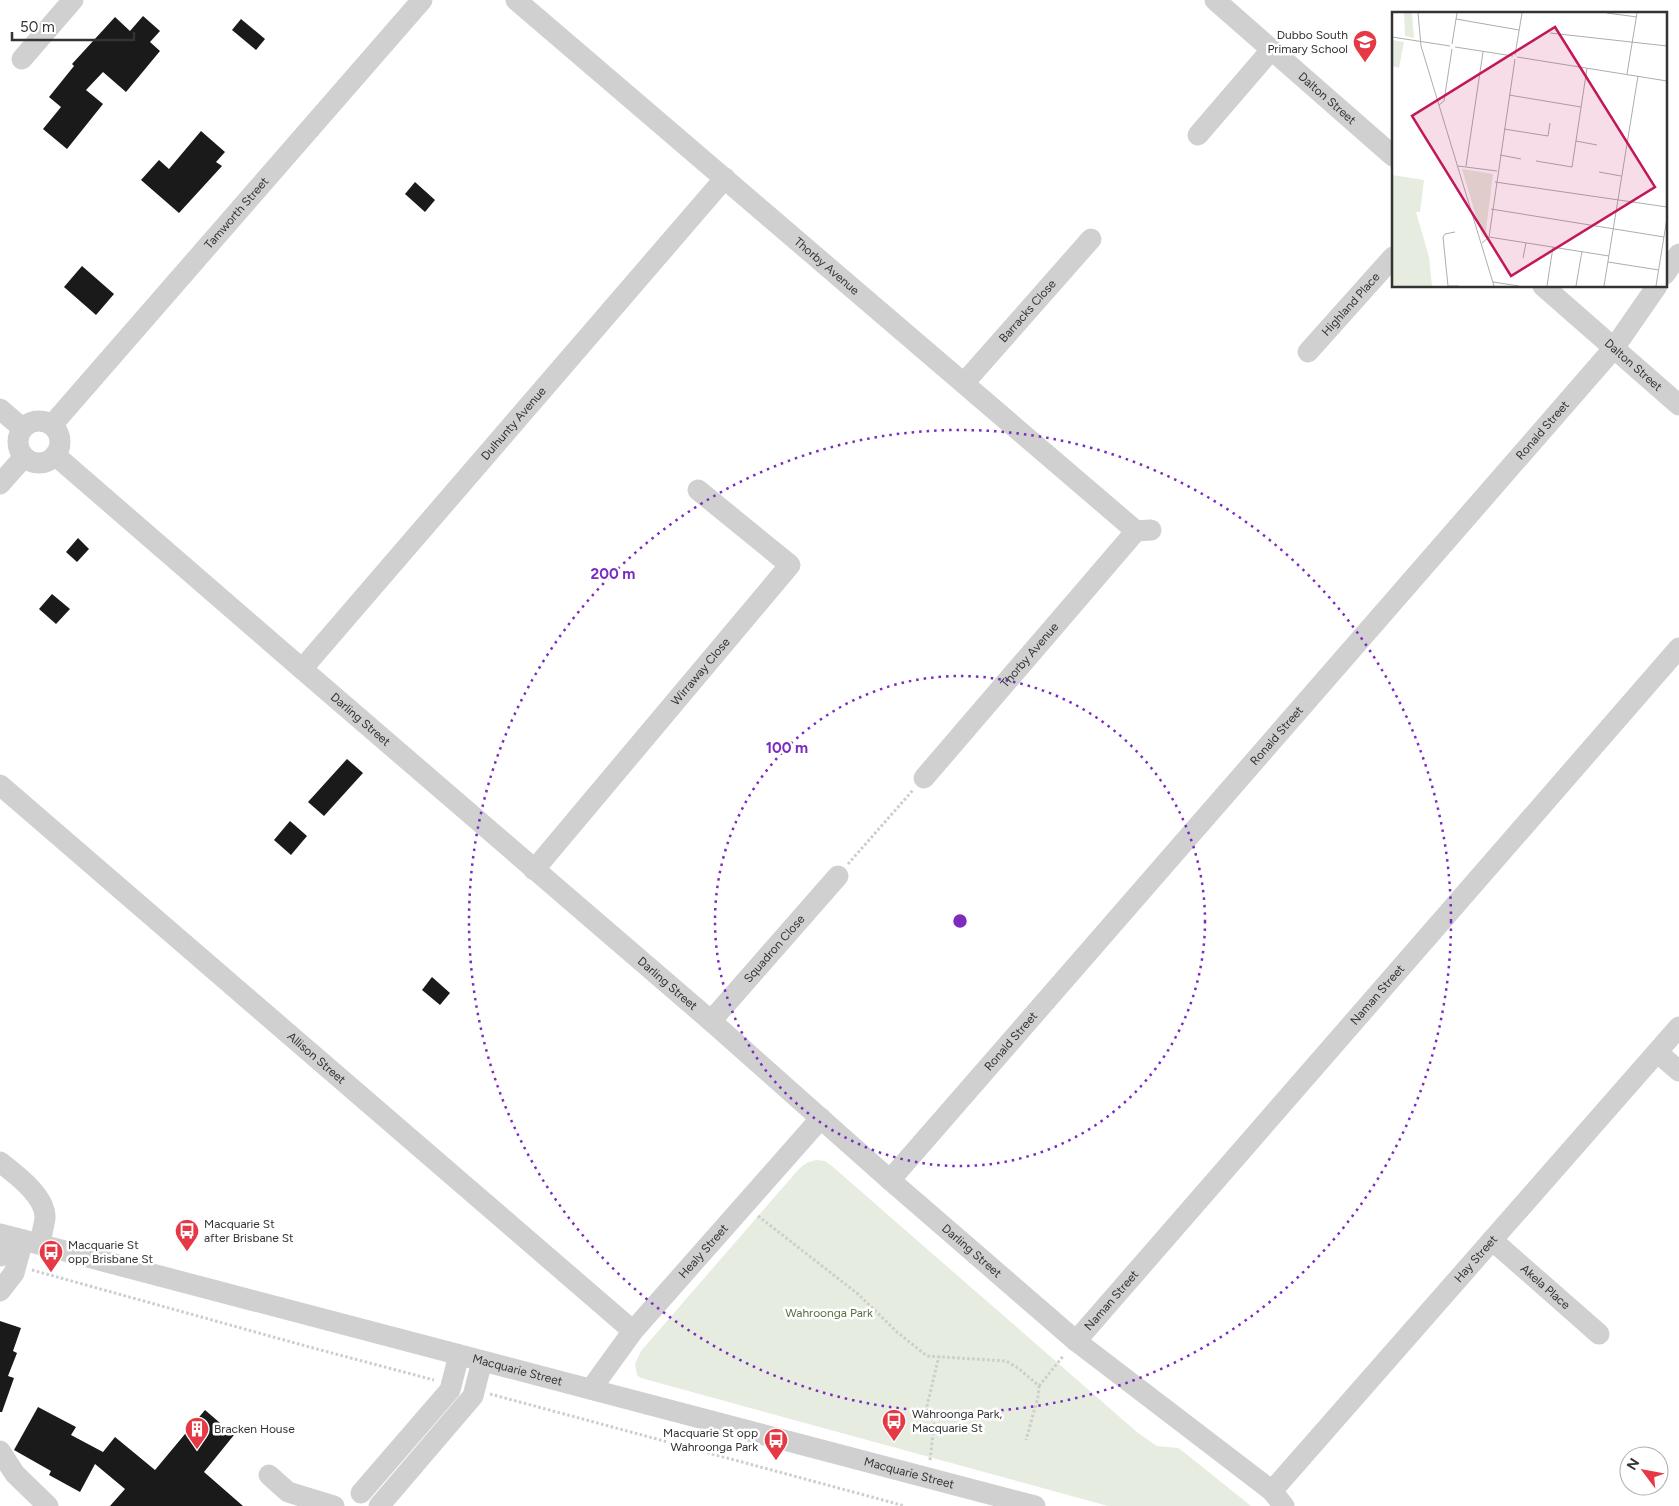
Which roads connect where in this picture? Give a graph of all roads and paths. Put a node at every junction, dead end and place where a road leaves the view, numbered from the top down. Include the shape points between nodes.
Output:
1 (73, 0) edge
2 (422, 0) edge
3 (516, 0) edge
4 (1215, 0) edge
5 (1271, 50) junction
6 (22, 59) dead end
7 (1198, 135) dead end
8 (1392, 155) edge
9 (725, 178) junction
10 (1091, 239) dead end
11 (1679, 254) edge
12 (1392, 258) edge
13 (1666, 273) edge
14 (1544, 288) edge
15 (1656, 288) edge
16 (1614, 348) junction
17 (1308, 352) dead end
18 (964, 383) junction
19 (1679, 405) edge
20 (0, 409) edge
21 (52, 425) junction
22 (22, 428) junction
23 (55, 455) junction
24 (24, 457) junction
25 (0, 484) edge
26 (698, 490) dead end
27 (1679, 648) edge
28 (302, 669) junction
29 (924, 778) joint
30 (0, 786) edge
31 (534, 870) junction
32 (838, 876) joint
33 (711, 1021) junction
34 (1679, 1027) edge
35 (1657, 1052) junction
36 (1679, 1071) edge
37 (821, 1118) junction
38 (0, 1162) edge
39 (890, 1180) junction
40 (744, 1205) junction
41 (20, 1239) edge
42 (1492, 1240) junction
43 (0, 1256) edge
44 (0, 1291) edge
45 (633, 1331) junction
46 (1599, 1334) dead end
47 (1076, 1341) junction
48 (459, 1355) junction
49 (939, 1356) junction
50 (482, 1361) junction
51 (1039, 1386) junction
52 (591, 1389) junction
53 (1026, 1440) dead end
54 (0, 1451) edge
55 (269, 1475) dead end
56 (928, 1478) junction
57 (1278, 1499) edge
58 (372, 1502) edge
59 (48, 1506) edge
60 (335, 1506) edge
61 (1035, 1506) edge

1 - 6 street
2 - 21 street, Tamworth Street
3 - 9 street, Thorby Avenue
4 - 5 street, Dalton Street
5 - 7 street
5 - 8 street, Dalton Street
9 - 18 street, Thorby Avenue
9 - 28 street, Dulhunty Avenue
10 - 18 street, Barracks Close
11 - 13 street
12 - 17 street, Highland Place
14 - 16 street, Dalton Street
15 - 16 street, Ronald Street
16 - 19 street, Dalton Street
16 - 39 street, Ronald Street
18 - 29 street, Thorby Avenue via 1144,530
20 - 22 street
21 - 22 street via 40,420
21 - 23 street via 60,443
22 - 24 street via 18,446
23 - 24 street via 43,462
23 - 28 street, Darling Street
24 - 25 street
26 - 31 street, Wirraway Close via 790,565
27 - 47 street, Naman Street
28 - 31 street, Darling Street
29 - 32 path
30 - 45 street, Allison Street
31 - 33 street, Darling Street
32 - 33 street, Squadron Close
33 - 37 street, Darling Street
34 - 35 street, Hay Street
35 - 36 street
35 - 42 street, Hay Street
37 - 39 street, Darling Street
37 - 40 street, Healy Street
38 - 41 street via 42,1202 45,1216
39 - 47 street, Darling Street
40 - 45 street, Healy Street
40 - 49 path via 858,1294 927,1356
41 - 43 street
41 - 44 street via 14,1273
41 - 48 street, Macquarie Street
42 - 46 street, Akela Place
42 - 57 street, Hay Street
45 - 52 street, Healy Street
47 - 51 path
47 - 57 street, Darling Street
48 - 50 street, Macquarie Street
48 - 58 street via 450,1390
49 - 51 path via 1006,1362
49 - 56 path via 927,1406 934,1425
50 - 52 street, Macquarie Street
50 - 58 street via 473,1396
51 - 53 path
52 - 56 street, Macquarie Street
54 - 59 street via 15,1474
55 - 60 street via 288,1492
56 - 61 street, Macquarie Street
58 - 60 street

